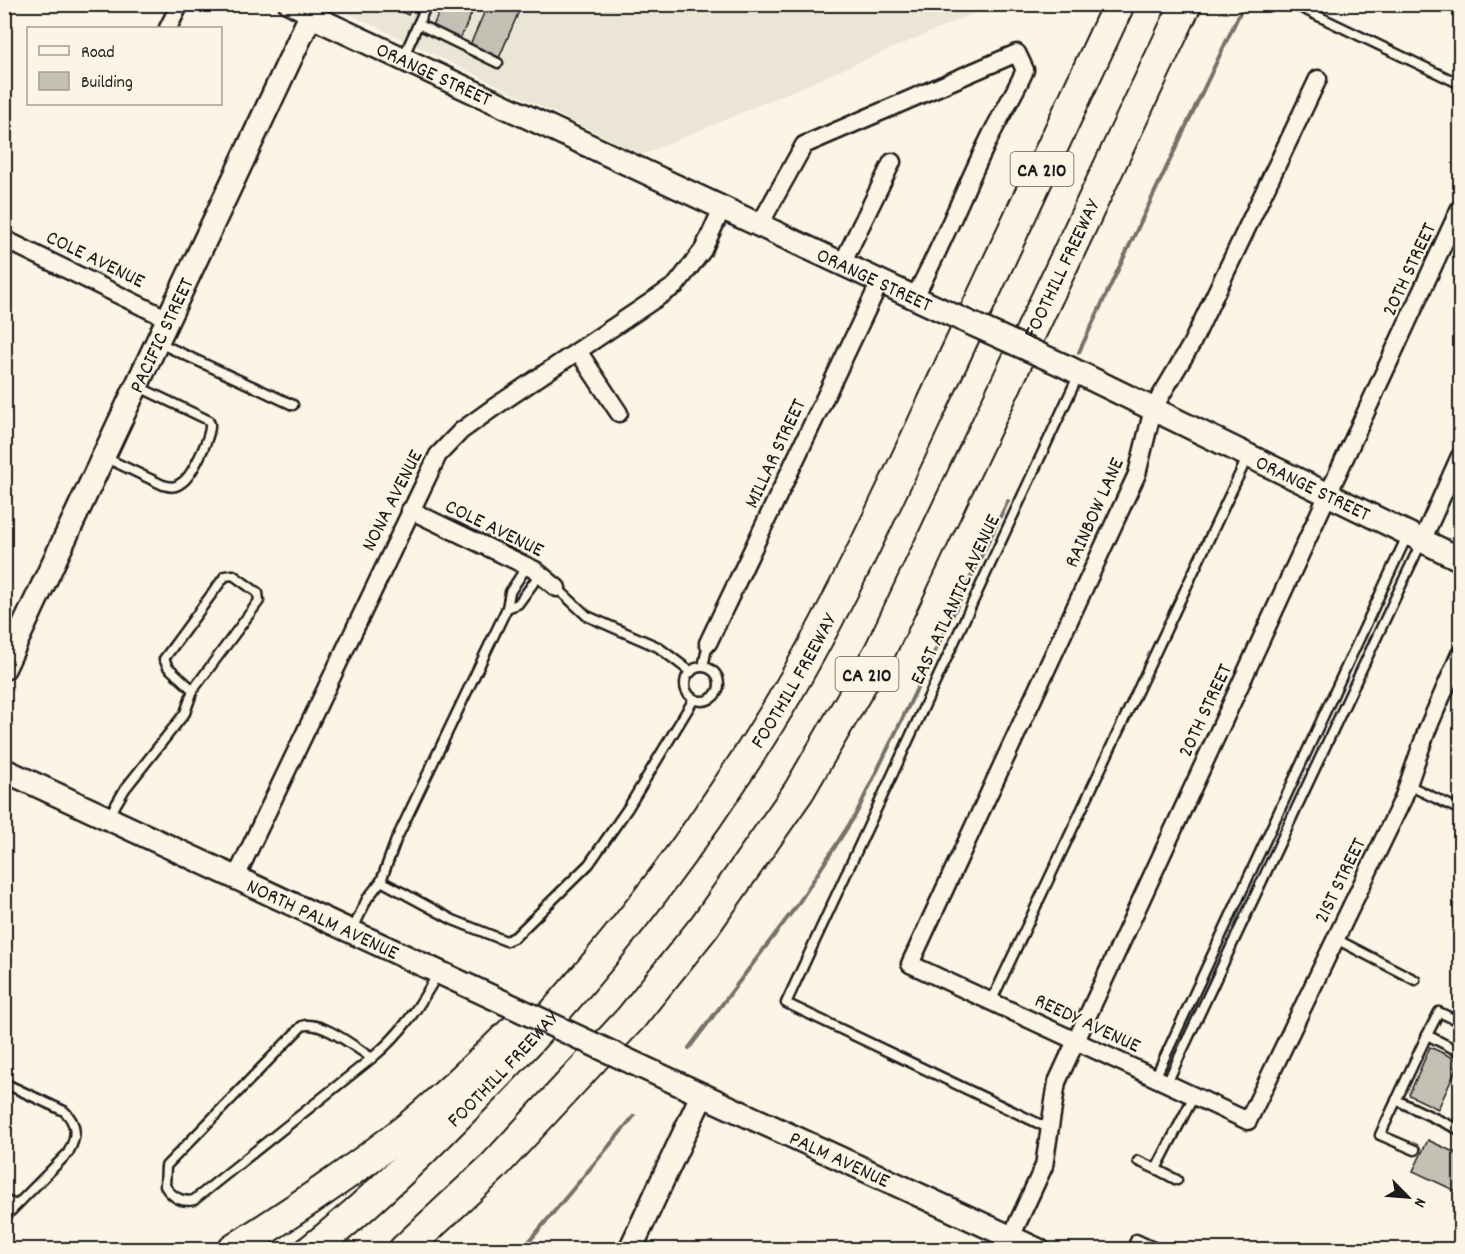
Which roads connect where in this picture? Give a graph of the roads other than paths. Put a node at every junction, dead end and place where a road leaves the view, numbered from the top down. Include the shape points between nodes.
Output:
1 (180, 4) edge
2 (287, 4) edge
3 (427, 4) edge
4 (1119, 4) edge
5 (1186, 4) edge
6 (1293, 4) edge
7 (314, 10) edge
8 (418, 24) junction
9 (168, 27) edge
10 (402, 59) junction
11 (498, 63) dead end
12 (1318, 79) dead end
13 (1461, 84) edge
14 (892, 162) dead end
15 (1461, 208) edge
16 (722, 209) junction
17 (759, 226) junction
18 (4, 239) edge
19 (842, 264) junction
20 (880, 282) junction
21 (914, 298) junction
22 (168, 319) junction
23 (157, 342) junction
24 (578, 351) junction
25 (1073, 370) junction
26 (136, 386) junction
27 (293, 405) dead end
28 (1153, 409) junction
29 (619, 413) dead end
30 (103, 456) junction
31 (1249, 456) junction
32 (1461, 456) edge
33 (1329, 495) junction
34 (410, 510) junction
35 (1415, 537) junction
36 (1461, 559) edge
37 (533, 570) junction
38 (557, 588) joint
39 (507, 608) junction
40 (708, 643) joint
41 (1461, 654) edge
42 (703, 667) junction
43 (4, 668) edge
44 (691, 672) junction
45 (193, 690) junction
46 (694, 699) junction
47 (4, 770) edge
48 (739, 771) junction
49 (1408, 785) junction
50 (1461, 810) edge
51 (108, 818) junction
52 (236, 877) junction
53 (381, 881) junction
54 (352, 932) junction
55 (1336, 939) junction
56 (910, 963) joint
57 (439, 972) junction
58 (1415, 980) dead end
59 (991, 1002) junction
60 (1461, 1022) edge
61 (1427, 1035) junction
62 (1074, 1042) junction
63 (1461, 1052) edge
64 (372, 1058) junction
65 (642, 1067) joint
66 (1161, 1080) junction
67 (4, 1083) edge
68 (702, 1095) junction
69 (1194, 1096) junction
70 (1396, 1100) junction
71 (1248, 1121) joint
72 (1050, 1129) junction
73 (1461, 1130) edge
74 (1416, 1150) dead end
75 (1138, 1161) dead end
76 (1156, 1169) junction
77 (1177, 1180) dead end
78 (4, 1200) edge
79 (16, 1205) junction
80 (4, 1218) edge
81 (1011, 1237) junction
82 (233, 1250) edge
83 (311, 1250) edge
84 (404, 1250) edge
85 (630, 1250) edge
86 (1038, 1250) edge
87 (1131, 1250) edge
88 (1160, 1250) edge

1 - 9 street
2 - 7 street, ORANGE STREET
3 - 8 lane
4 - 48 highway, FOOTHILL FREEWAY / CA 210 via 851,573
5 - 84 highway, FOOTHILL FREEWAY / CA 210 via 880,651 799,791 704,927 631,1018 493,1167
6 - 13 lane
7 - 10 street, ORANGE STREET
7 - 22 street, PACIFIC STREET
8 - 10 lane
8 - 11 lane
10 - 16 street, ORANGE STREET
12 - 28 street, RAINBOW LANE via 1191,345
14 - 19 street
15 - 33 street, 20TH STREET
16 - 17 street, ORANGE STREET
16 - 24 street, NONA AVENUE via 703,250 676,285
17 - 19 street, ORANGE STREET
17 - 21 street via 804,145 1017,53 1025,70 1013,100 991,135
18 - 22 street, COLE AVENUE
19 - 20 street, ORANGE STREET
20 - 21 street, ORANGE STREET
20 - 40 street, MILLAR STREET
21 - 25 street, ORANGE STREET, bridge
22 - 23 street, PACIFIC STREET
23 - 26 street, PACIFIC STREET
23 - 27 lane
24 - 29 street
24 - 34 street, NONA AVENUE via 461,431 438,454
25 - 28 street, ORANGE STREET
25 - 72 lane, EAST ATLANTIC AVENUE via 786,1003
26 - 30 street, PACIFIC STREET
26 - 30 lane via 208,420 209,435 190,474 172,487
28 - 31 street, ORANGE STREET
28 - 56 street, RAINBOW LANE via 1137,474
30 - 43 street, PACIFIC STREET
31 - 33 street, ORANGE STREET
31 - 59 lane
32 - 35 street
33 - 35 street, ORANGE STREET
33 - 62 street, 20TH STREET
34 - 37 street, COLE AVENUE
34 - 52 street, NONA AVENUE
35 - 36 street, ORANGE STREET
35 - 66 lane
35 - 66 lane
37 - 38 street, COLE AVENUE
37 - 39 lane via 510,592
37 - 39 lane via 518,604
38 - 44 lane via 587,616 658,647
39 - 53 lane via 396,840
40 - 42 lane
41 - 49 street, 21ST STREET via 1427,730
42 - 44 lane
42 - 46 lane via 716,675 717,691 710,699
44 - 46 lane via 685,686
45 - 45 lane via 259,601 258,593 233,575 225,576 164,659
45 - 51 lane via 185,713 125,789
46 - 53 lane via 589,864 514,937 506,941 453,920
47 - 51 street, NORTH PALM AVENUE
48 - 82 highway via 626,910 551,994 458,1085 357,1167
48 - 83 highway, FOOTHILL FREEWAY / CA 210 via 601,959 506,1067 413,1161
49 - 50 lane
49 - 55 street, 21ST STREET
51 - 52 street, NORTH PALM AVENUE
52 - 54 street, NORTH PALM AVENUE
53 - 54 lane via 367,899
54 - 57 street, NORTH PALM AVENUE
55 - 58 lane
55 - 71 street, 21ST STREET
56 - 59 street, REEDY AVENUE
57 - 64 lane via 416,1012 394,1040
57 - 65 street, NORTH PALM AVENUE, bridge
59 - 62 street, REEDY AVENUE
60 - 61 lane via 1439,1012
61 - 63 lane
61 - 70 lane
62 - 66 street, REEDY AVENUE
62 - 72 street, 20TH STREET via 1057,1082
64 - 64 lane via 194,1200 182,1201 169,1193 163,1180 166,1166 302,1026 314,1024 330,1031
65 - 68 street, PALM AVENUE
66 - 69 street, REEDY AVENUE
67 - 79 lane via 64,1111 75,1129 75,1141 68,1153
68 - 81 street, PALM AVENUE
68 - 85 street
69 - 71 street, REEDY AVENUE
69 - 76 lane
70 - 73 lane
70 - 74 lane via 1380,1135
72 - 81 street, 20TH STREET via 1044,1166
75 - 76 lane
76 - 77 lane
78 - 79 lane
79 - 80 lane
81 - 86 street, PALM AVENUE
87 - 88 lane via 1136,1239

